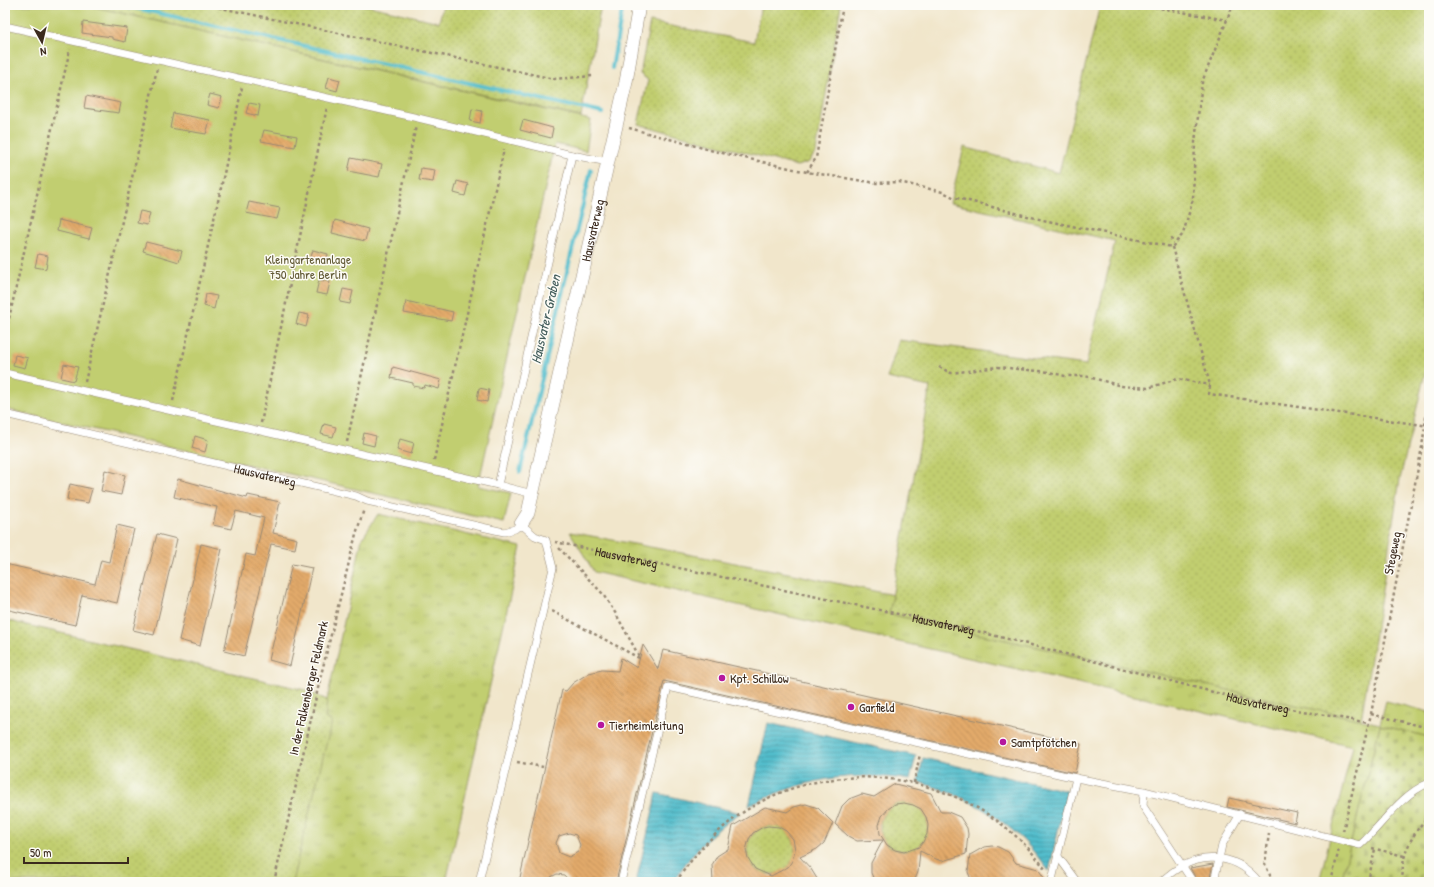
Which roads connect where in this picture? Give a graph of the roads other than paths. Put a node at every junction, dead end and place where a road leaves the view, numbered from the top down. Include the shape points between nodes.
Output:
1 (639, 5) edge
2 (5, 26) edge
3 (572, 155) junction
4 (608, 162) junction
5 (5, 373) edge
6 (5, 414) edge
7 (498, 485) junction
8 (533, 494) junction
9 (521, 524) junction
10 (1076, 778) junction
11 (1429, 783) edge
12 (1144, 791) junction
13 (1240, 814) junction
14 (1057, 855) junction
15 (1219, 858) junction
16 (1182, 865) junction
17 (1052, 880) dead end
18 (479, 882) edge
19 (621, 882) edge
20 (1077, 882) edge
21 (1161, 882) edge
22 (1193, 882) edge
23 (1214, 882) edge
24 (1259, 882) edge

1 - 4 street, Hausvaterweg via 626,82
2 - 3 lane
3 - 4 lane
3 - 7 lane
4 - 8 street, Hausvaterweg
5 - 7 lane
6 - 9 lane, Hausvaterweg via 504,532 515,530
7 - 8 lane
8 - 9 street, Hausvaterweg via 528,513
9 - 18 lane via 535,536 546,540 553,568
10 - 12 lane
10 - 14 lane
10 - 19 lane via 668,687
11 - 13 lane via 1391,810 1360,845
12 - 13 lane
12 - 16 lane via 1143,806
13 - 15 lane via 1222,845
14 - 17 lane
14 - 20 lane
15 - 16 lane
15 - 23 lane
15 - 24 lane via 1243,865
16 - 21 lane
16 - 22 lane

